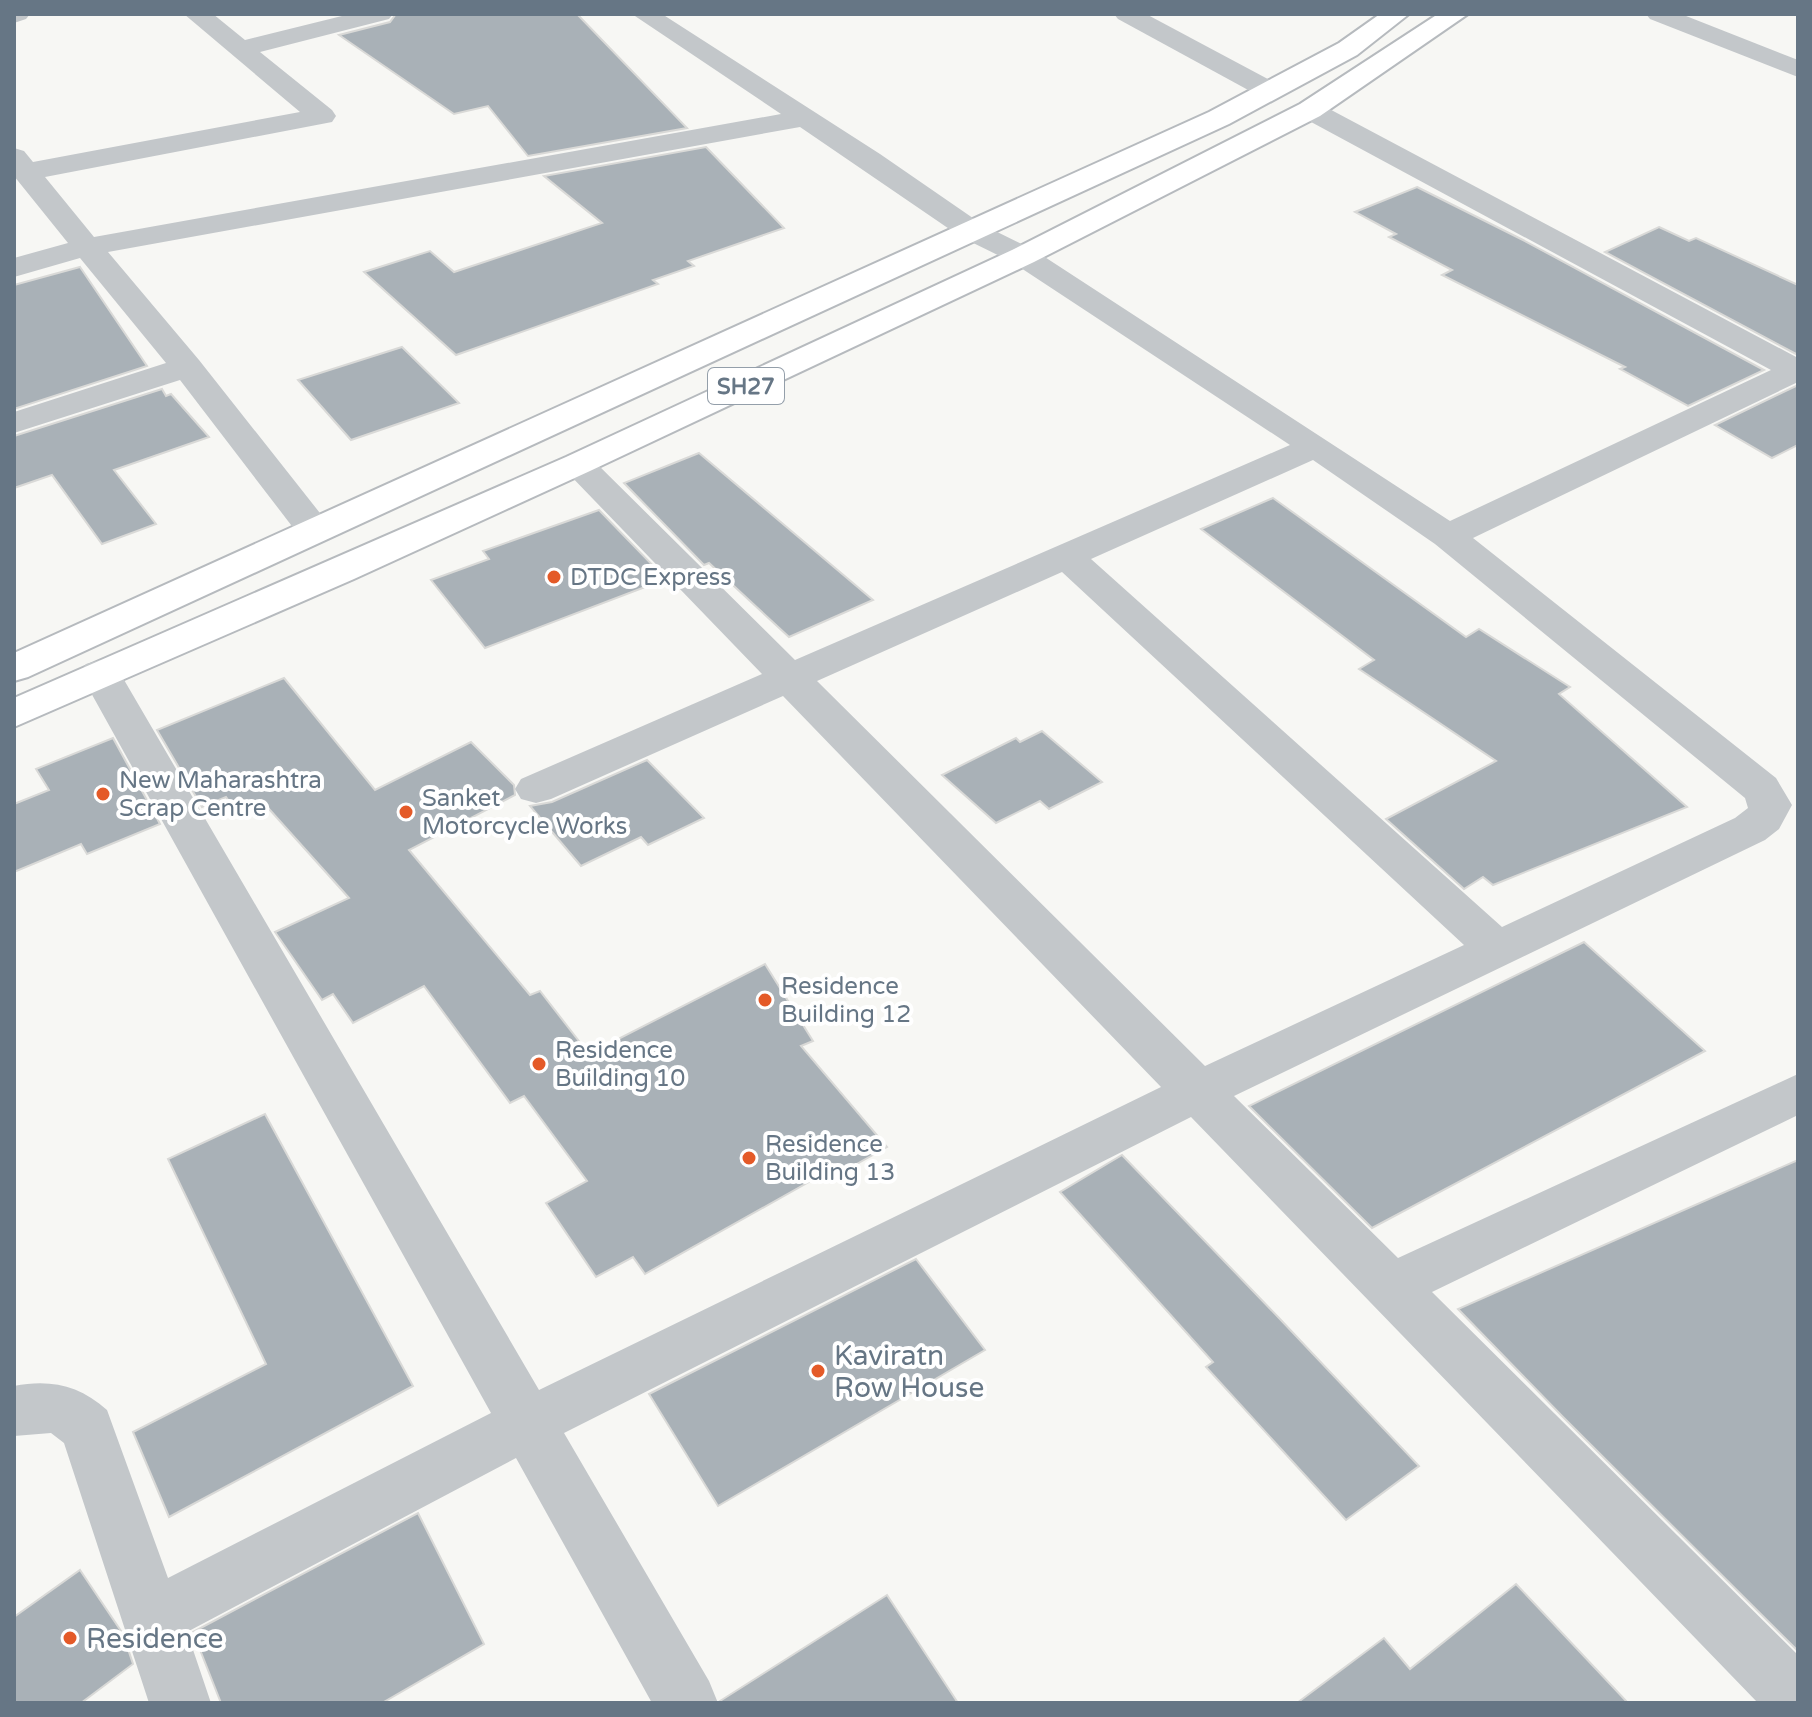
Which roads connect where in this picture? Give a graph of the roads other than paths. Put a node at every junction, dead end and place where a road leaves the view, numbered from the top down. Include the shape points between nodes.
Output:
1 (197, 14) edge
2 (380, 14) edge
3 (645, 14) edge
4 (1127, 14) edge
5 (1396, 14) edge
6 (1455, 14) edge
7 (1659, 14) edge
8 (241, 49) junction
9 (1798, 69) edge
10 (1270, 91) junction
11 (1310, 110) junction
12 (805, 118) junction
13 (20, 165) edge
14 (972, 231) junction
15 (87, 247) junction
16 (1023, 256) junction
17 (14, 268) edge
18 (187, 367) junction
19 (1797, 370) edge
20 (14, 423) edge
21 (1316, 446) junction
22 (578, 464) junction
23 (314, 530) junction
24 (1448, 536) junction
25 (1066, 556) junction
26 (14, 668) edge
27 (100, 673) junction
28 (790, 678) junction
29 (14, 714) edge
30 (536, 789) dead end
31 (1497, 949) junction
32 (1198, 1091) junction
33 (1798, 1093) edge
34 (1391, 1286) junction
35 (14, 1411) edge
36 (528, 1423) junction
37 (152, 1618) junction
38 (1798, 1699) edge
39 (180, 1703) edge
40 (687, 1703) edge

1 - 8 street
2 - 8 street
3 - 12 street
4 - 10 street
5 - 10 main road, SH27 via 1348,49
6 - 11 main road, SH27
7 - 9 street
8 - 13 street via 322,116
10 - 14 main road, SH27
11 - 16 main road, SH27
11 - 19 street
12 - 14 street
12 - 15 street
13 - 15 street
14 - 16 street
14 - 23 main road, SH27
15 - 17 street
15 - 18 street
16 - 21 street
16 - 22 main road, SH27
18 - 20 street
18 - 23 street
19 - 24 street
21 - 24 street
21 - 25 street
22 - 27 main road, SH27
22 - 28 street
23 - 26 main road, SH27
24 - 31 street via 1761,788 1771,805 1750,829
25 - 28 street
25 - 31 street
27 - 29 main road, SH27
27 - 36 street
28 - 30 street
28 - 32 street
31 - 32 street
32 - 34 street
32 - 36 street
33 - 34 street
34 - 38 street
35 - 37 street via 49,1405 72,1413 87,1428
36 - 37 street
36 - 40 street
37 - 39 street

